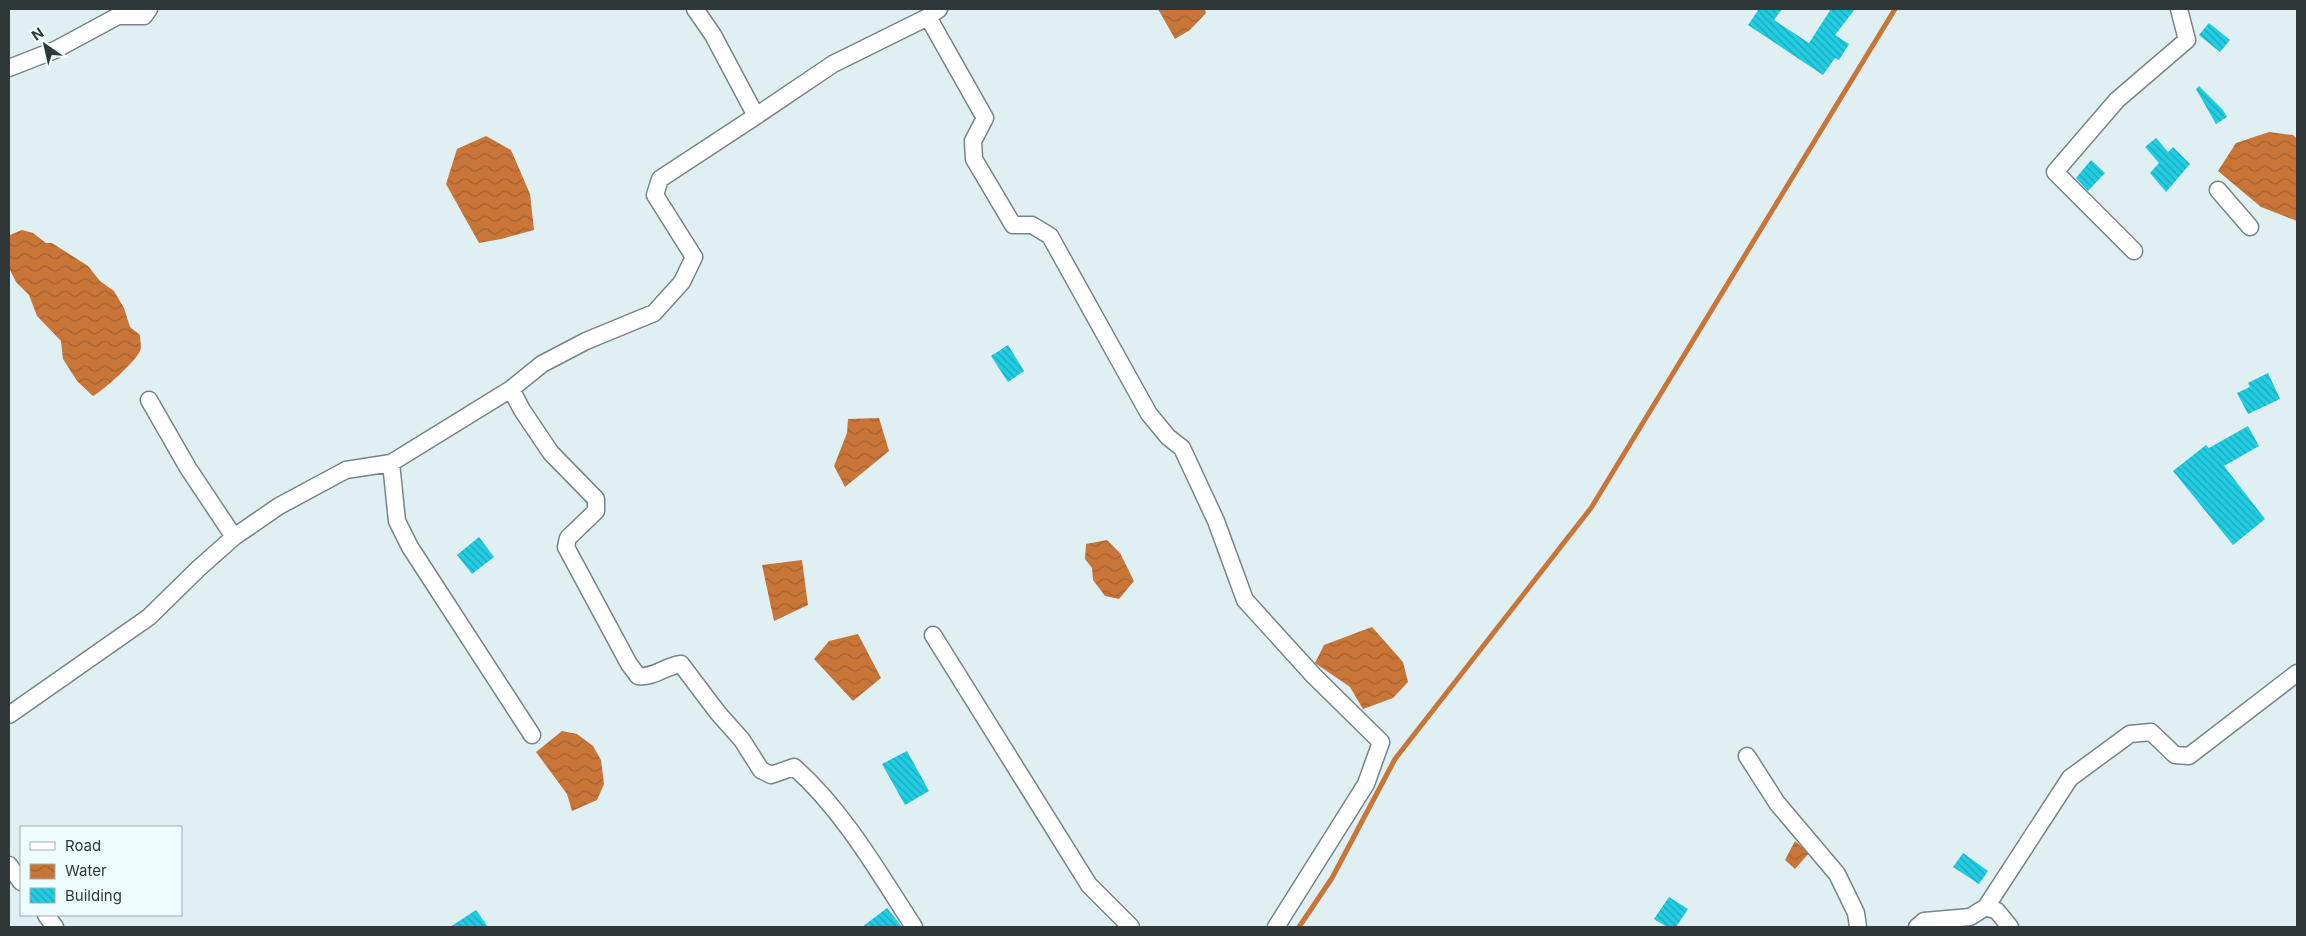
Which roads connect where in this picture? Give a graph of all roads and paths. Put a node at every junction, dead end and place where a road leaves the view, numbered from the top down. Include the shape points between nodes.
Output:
1 (149, 9) edge
2 (695, 9) edge
3 (2179, 9) edge
4 (934, 13) edge
5 (9, 68) edge
6 (756, 116) junction
7 (2218, 190) dead end
8 (2250, 227) dead end
9 (2134, 251) dead end
10 (511, 389) junction
11 (149, 400) dead end
12 (391, 463) junction
13 (234, 537) junction
14 (933, 635) dead end
15 (2297, 673) edge
16 (9, 715) edge
17 (532, 735) dead end
18 (1746, 756) dead end
19 (9, 865) edge
20 (20, 881) edge
21 (1986, 907) junction
22 (47, 916) edge
23 (55, 927) edge
24 (914, 927) edge
25 (1131, 927) edge
26 (1276, 927) edge
27 (1858, 927) edge
28 (1917, 927) edge
29 (2010, 927) edge

1 - 5 street via 144,16 118,16 55,50
2 - 6 street via 713,35
3 - 9 street via 2187,40 2118,100 2055,172
4 - 6 street via 833,64
4 - 26 street via 985,118 973,140 974,159 1014,225 1032,225 1050,236 1148,414 1182,448 1216,521 1245,600 1314,676 1381,742 1366,784
6 - 10 street via 660,179 655,196 694,257 682,282 654,313 586,341 542,364
7 - 8 street
10 - 12 street
10 - 24 street via 551,454 596,499 596,510 568,538 566,547 629,664 638,676 648,677 670,665 681,664 742,740 760,770 771,775 794,767 817,786
11 - 13 street via 188,468
12 - 13 street via 346,470 279,506
12 - 17 street via 397,521 401,530
13 - 16 street via 149,617
14 - 25 street via 1089,885
15 - 21 street via 2189,756 2175,755 2151,732 2130,734 2070,778
18 - 27 street via 1777,803 1837,874 1856,913
19 - 20 street
21 - 28 street via 1970,917 1924,921
21 - 29 street via 1997,911
22 - 23 street

